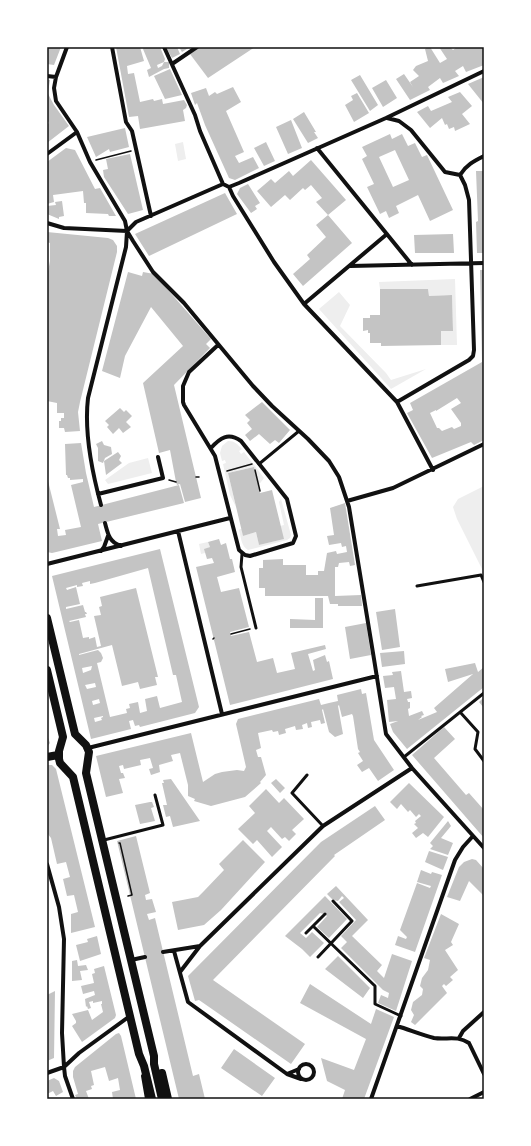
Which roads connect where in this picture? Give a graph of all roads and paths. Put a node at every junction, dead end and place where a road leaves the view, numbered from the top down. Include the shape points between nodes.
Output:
1 (67, 47) edge
2 (112, 47) edge
3 (164, 47) edge
4 (197, 47) edge
5 (172, 64) junction
6 (484, 71) edge
7 (47, 76) edge
8 (56, 77) junction
9 (386, 118) junction
10 (76, 132) junction
11 (317, 148) junction
12 (128, 151) dead end
13 (47, 154) edge
14 (484, 156) edge
15 (90, 162) junction
16 (460, 175) junction
17 (223, 184) junction
18 (230, 187) junction
19 (151, 216) junction
20 (47, 223) edge
21 (127, 231) junction
22 (387, 234) junction
23 (470, 263) junction
24 (484, 263) edge
25 (412, 265) junction
26 (350, 266) junction
27 (304, 304) junction
28 (218, 345) junction
29 (397, 402) junction
30 (299, 432) junction
31 (484, 444) edge
32 (211, 448) junction
33 (158, 457) dead end
34 (259, 464) junction
35 (433, 470) junction
36 (219, 473) junction
37 (260, 491) dead end
38 (98, 494) junction
39 (347, 501) junction
40 (101, 505) dead end
41 (230, 518) junction
42 (105, 523) dead end
43 (178, 531) junction
44 (108, 536) junction
45 (121, 546) junction
46 (100, 551) junction
47 (242, 554) junction
48 (47, 564) edge
49 (484, 582) edge
50 (417, 586) dead end
51 (47, 618) edge
52 (256, 628) joint
53 (231, 634) dead end
54 (47, 670) edge
55 (377, 676) junction
56 (484, 693) edge
57 (460, 712) junction
58 (222, 714) junction
59 (85, 745) junction
60 (59, 751) junction
61 (404, 757) junction
62 (47, 758) edge
63 (484, 761) edge
64 (86, 765) junction
65 (412, 768) junction
66 (67, 769) junction
67 (307, 775) dead end
68 (155, 795) dead end
69 (323, 826) junction
70 (473, 836) junction
71 (102, 841) junction
72 (115, 844) dead end
73 (484, 848) edge
74 (47, 864) edge
75 (128, 896) dead end
76 (333, 901) dead end
77 (324, 914) dead end
78 (313, 926) junction
79 (306, 933) dead end
80 (331, 943) junction
81 (200, 946) junction
82 (174, 951) junction
83 (163, 952) dead end
84 (145, 957) dead end
85 (318, 957) dead end
86 (131, 960) junction
87 (180, 972) junction
88 (484, 1012) edge
89 (130, 1016) junction
90 (401, 1016) junction
91 (397, 1026) junction
92 (459, 1038) junction
93 (140, 1054) junction
94 (154, 1056) junction
95 (64, 1067) junction
96 (299, 1069) junction
97 (47, 1073) edge
98 (287, 1074) junction
99 (484, 1074) edge
100 (302, 1079) junction
101 (484, 1092) edge
102 (73, 1099) edge
103 (147, 1099) edge
104 (152, 1099) edge
105 (162, 1099) edge
106 (168, 1099) edge
107 (371, 1099) edge
108 (470, 1099) edge

1 - 8 street
2 - 19 street via 126,122 132,131
3 - 5 street
4 - 5 street
5 - 17 street
6 - 9 street
7 - 8 street
8 - 10 street via 56,101
9 - 11 street
9 - 16 street via 399,121 411,130 446,172
10 - 13 street
10 - 15 street
11 - 18 street
11 - 22 street
12 - 15 path
14 - 16 street via 469,164
15 - 21 street via 125,221
16 - 23 street via 469,200
17 - 18 street
17 - 19 street
18 - 27 street via 274,262
19 - 21 street via 136,222
20 - 21 street via 64,228
21 - 28 street via 153,272 184,303
21 - 38 street via 126,247 86,412
22 - 25 street
22 - 26 street
23 - 24 street
23 - 25 street
23 - 29 street via 473,356
25 - 26 street
26 - 27 street
27 - 29 street
28 - 30 street via 272,406
28 - 32 street via 189,372 183,386 184,406
29 - 35 street
30 - 34 lane
30 - 39 street via 328,461 339,477
31 - 35 street
32 - 34 street via 225,437 235,437
32 - 36 street
33 - 38 street via 163,478
34 - 47 street via 287,499 296,536 289,545 250,556
35 - 39 street via 393,488
36 - 37 path via 253,464
36 - 41 street
38 - 40 street
39 - 55 street
41 - 43 street
41 - 47 street
42 - 44 street
43 - 45 street
43 - 58 street
44 - 45 street via 111,541
44 - 46 street
45 - 46 street
46 - 48 street
47 - 52 lane via 241,567
49 - 50 lane via 481,575
51 - 59 main road via 75,734
52 - 53 path
54 - 60 main road via 63,737
55 - 58 street
55 - 61 street via 386,734
56 - 57 lane
57 - 61 lane
57 - 63 lane via 478,732 475,749
58 - 59 street
59 - 60 main road via 73,739 68,740
59 - 64 main road via 89,757
60 - 62 main road
60 - 66 main road via 60,763
61 - 65 street
64 - 66 main road via 78,770
64 - 71 main road
65 - 69 street
65 - 70 street
66 - 89 main road via 73,777
67 - 69 lane via 292,793
68 - 71 lane via 163,825
69 - 81 street
70 - 73 street
70 - 90 street via 455,860
71 - 86 main road
72 - 75 path via 120,843 132,895
74 - 95 street via 59,907 64,939
76 - 80 lane via 352,921
77 - 78 lane
78 - 79 lane
78 - 80 lane
80 - 85 lane
80 - 90 lane via 375,986 374,1004
81 - 82 street
81 - 87 street
82 - 83 street
82 - 87 street
84 - 86 street
86 - 94 main road
87 - 98 street via 188,1002
88 - 92 street
89 - 93 main road
89 - 95 street
90 - 91 street
91 - 92 street via 436,1038
91 - 107 street
92 - 99 street via 469,1043
93 - 103 street
93 - 104 main road
94 - 105 main road
94 - 106 main road via 159,1063
95 - 97 street
95 - 102 street
96 - 98 street
96 - 100 street via 298,1074
96 - 100 street via 307,1064 314,1070 312,1078
98 - 100 street
101 - 108 street

